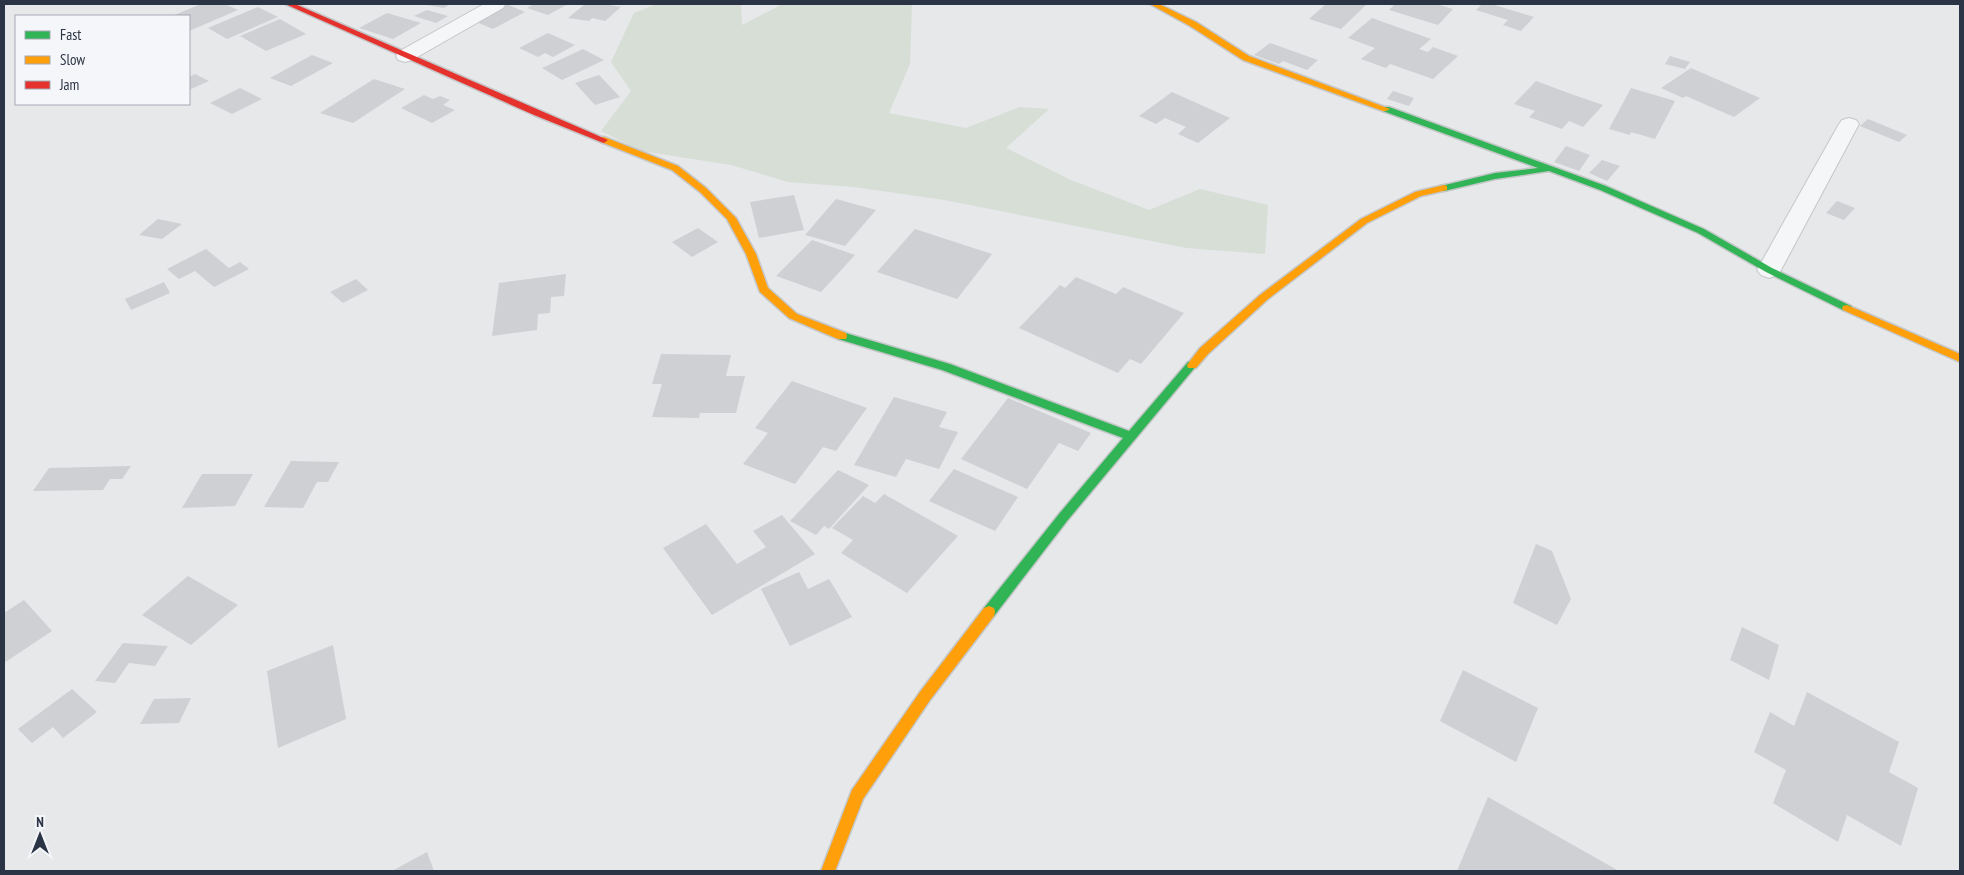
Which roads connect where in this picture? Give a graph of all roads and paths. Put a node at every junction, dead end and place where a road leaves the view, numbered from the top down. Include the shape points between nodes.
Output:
1 (289, 4) edge
2 (497, 4) edge
3 (1154, 4) edge
4 (405, 56) junction
5 (1849, 124) dead end
6 (1547, 169) junction
7 (1769, 270) junction
8 (1960, 358) edge
9 (1130, 436) junction
10 (828, 871) edge

1 - 4 street
2 - 4 street
3 - 6 street via 1246,58
4 - 9 street via 675,168 731,218 751,254 764,290 793,316 838,335 946,367
5 - 7 street
6 - 7 street via 1648,206
6 - 9 street via 1496,176 1418,194 1364,221 1264,297 1204,351
7 - 8 street
9 - 10 street via 1036,550 925,696 857,796

